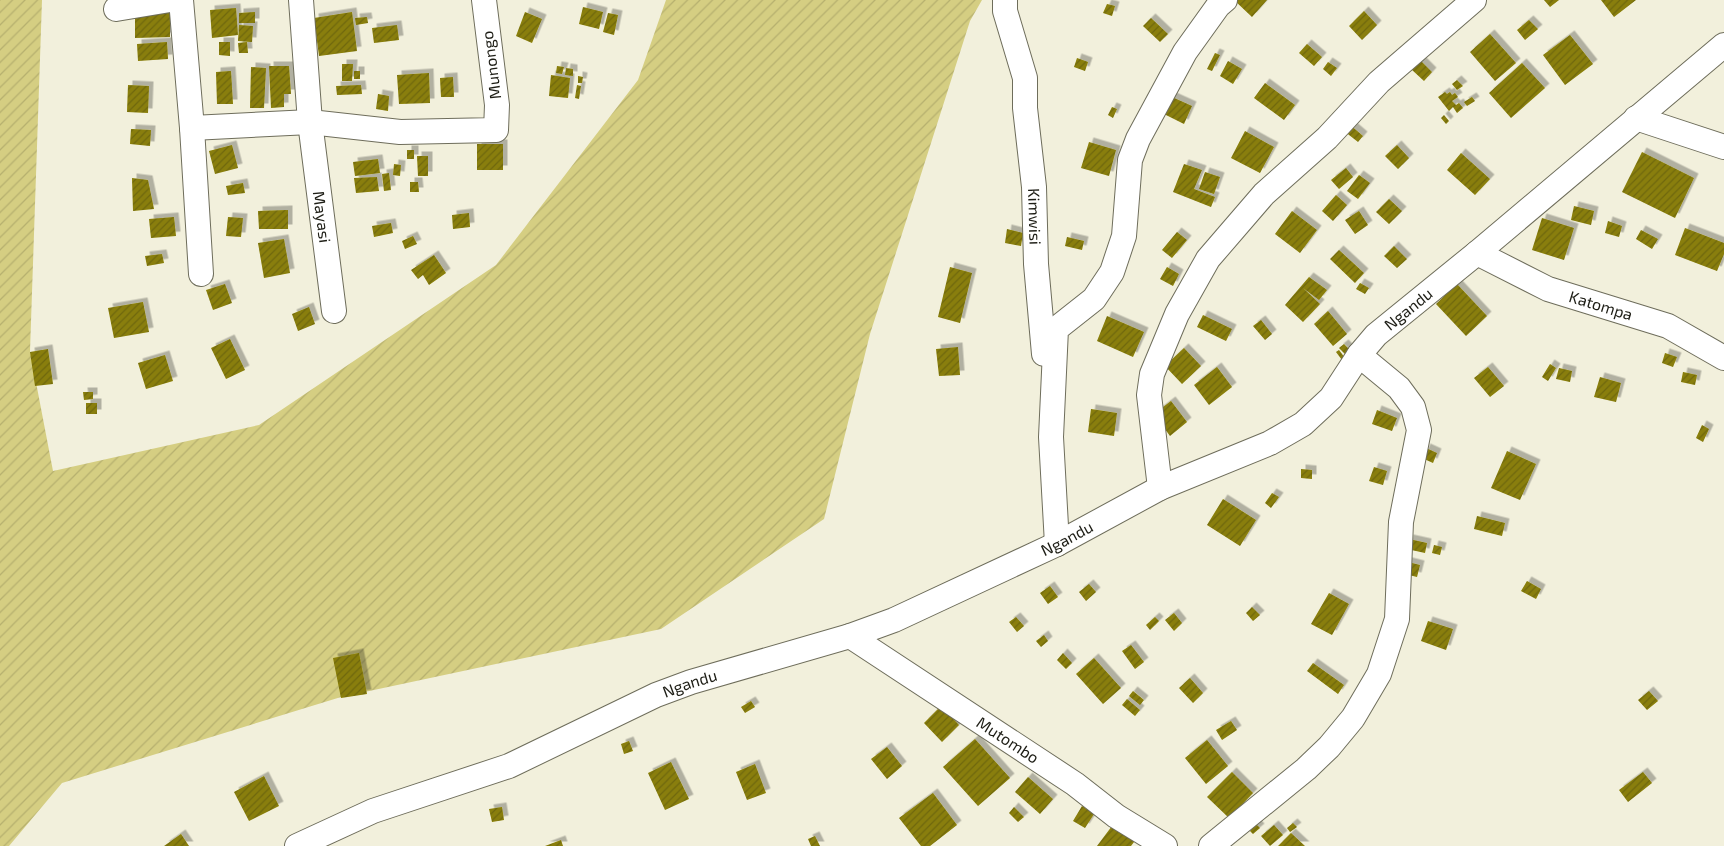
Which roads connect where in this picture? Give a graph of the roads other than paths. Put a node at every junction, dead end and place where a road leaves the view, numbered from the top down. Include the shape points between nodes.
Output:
1 (170, 0) edge
2 (181, 0) edge
3 (301, 0) edge
4 (484, 0) edge
5 (1005, 0) edge
6 (1225, 0) edge
7 (1474, 0) edge
8 (116, 9) dead end
9 (1724, 44) edge
10 (1636, 118) junction
11 (310, 122) junction
12 (192, 128) junction
13 (1724, 147) edge
14 (1477, 253) junction
15 (201, 274) dead end
16 (334, 311) dead end
17 (1359, 355) junction
18 (1724, 358) edge
19 (1051, 436) junction
20 (1160, 488) junction
21 (1057, 544) junction
22 (850, 636) junction
23 (297, 846) edge
24 (1165, 846) edge
25 (1211, 846) edge

1 - 8 street
2 - 12 street
3 - 11 street, Mayasi
4 - 11 street, Munongo via 497,105 496,130 400,132
5 - 19 street, Kimwisi via 1005,11 1025,78 1034,187 1036,264
6 - 19 street via 1185,52 1138,139 1130,160 1124,236 1112,272 1094,299 1056,329
7 - 20 street via 1379,82 1327,138 1264,194 1208,259 1177,314 1152,374 1149,395
9 - 10 street, Ngandu
10 - 13 street
10 - 14 street, Ngandu
11 - 12 street
11 - 16 street, Mayasi
12 - 15 street
14 - 17 street, Ngandu via 1376,335
14 - 18 street, Katompa via 1548,289 1668,326
17 - 20 street, Ngandu via 1331,398 1304,424 1270,443
17 - 25 street via 1399,388 1413,407 1419,430 1401,522 1397,619 1380,674 1329,747
19 - 21 street
20 - 21 street, Ngandu
21 - 22 street, Ngandu via 894,620
22 - 23 street, Ngandu via 656,695 509,766 373,811
22 - 24 street, Mutombo

